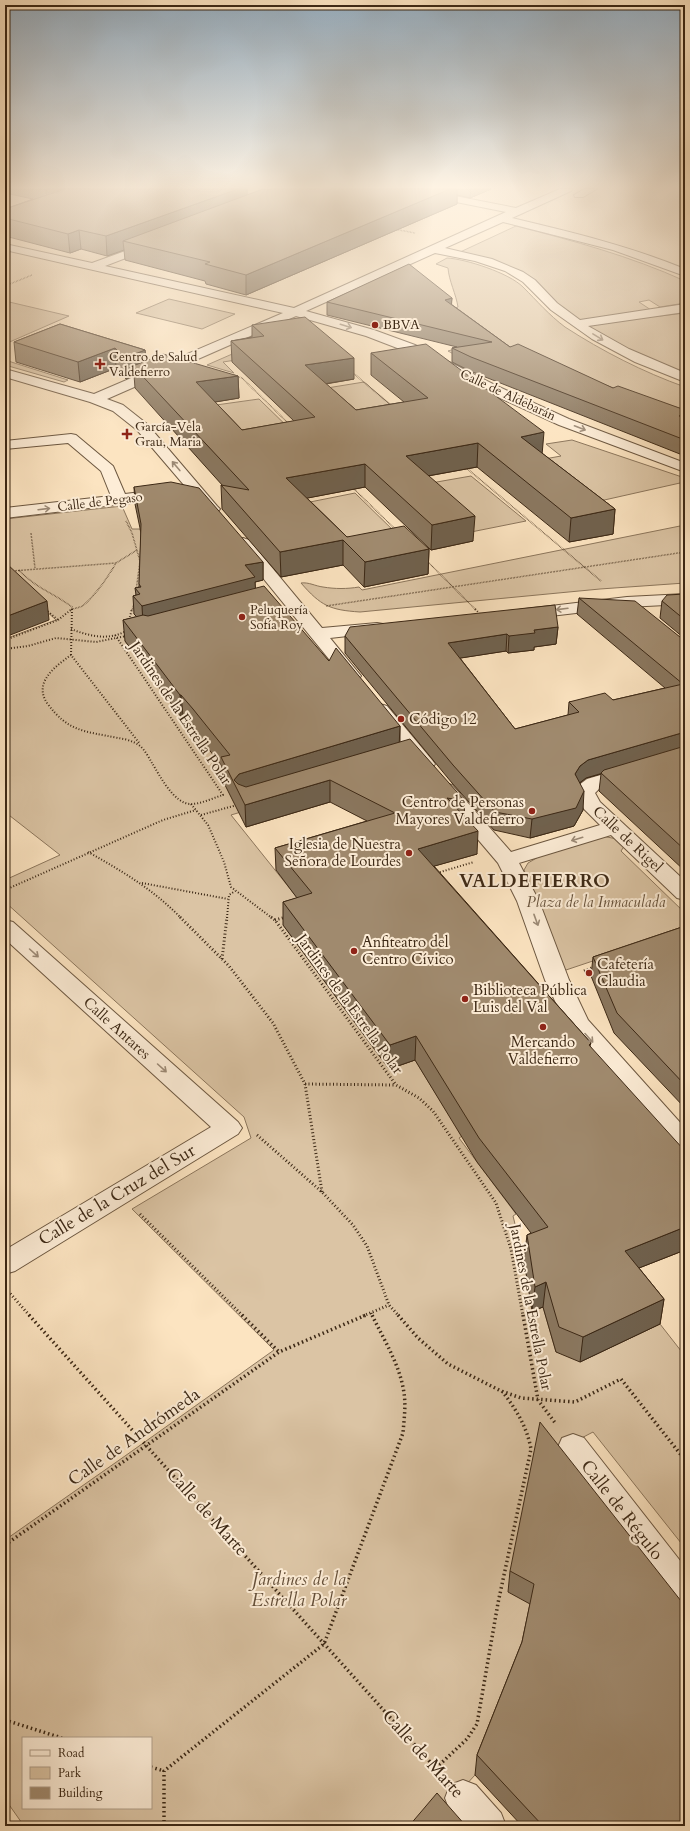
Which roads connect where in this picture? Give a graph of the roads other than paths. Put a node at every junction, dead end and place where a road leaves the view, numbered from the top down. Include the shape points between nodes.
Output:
1 (126, 274) edge
2 (377, 274) edge
3 (521, 274) edge
4 (685, 308) edge
5 (295, 312) junction
6 (577, 324) junction
7 (5, 373) edge
8 (685, 378) edge
9 (95, 398) junction
10 (5, 445) edge
11 (685, 468) edge
12 (195, 488) junction
13 (118, 495) dead end
14 (5, 513) edge
15 (220, 518) edge
16 (234, 534) edge
17 (286, 594) junction
18 (685, 599) edge
19 (265, 600) edge
20 (627, 602) junction
21 (644, 617) edge
22 (483, 618) edge
23 (390, 627) edge
24 (319, 634) junction
25 (685, 756) edge
26 (614, 827) junction
27 (504, 857) junction
28 (685, 893) edge
29 (5, 927) edge
30 (241, 1130) joint
31 (685, 1145) edge
32 (5, 1263) edge
33 (573, 1447) road end
34 (685, 1593) edge
35 (463, 1798) road end
36 (488, 1826) edge

1 - 5 street, Calle de Aldebarán
2 - 5 street
3 - 6 street
4 - 6 street
5 - 9 street
5 -> 11 street, Calle de Aldebarán via 370,333 410,348 564,422
6 -> 8 street via 619,349
7 - 9 street
12 -> 9 street via 134,420 118,408
10 - 13 street via 71,438 108,469
14 -> 12 street, Calle de Pegaso
12 - 15 street
16 - 17 street
17 - 19 street
17 - 24 street
18 - 20 street
20 - 21 street
20 -> 22 street
23 - 24 street
24 - 27 street via 368,695 406,754
25 - 26 street, Calle de Rigel via 594,783 586,789 587,799
26 -> 27 street
26 - 28 street, Calle de Rigel
27 -> 31 street via 528,901 557,980 574,1017 583,1031
29 -> 30 street, Calle Antares
30 - 32 street, Calle de la Cruz del Sur via 120,1194
33 - 34 street, Calle de Régulo
35 - 36 street, Calle de Marte

